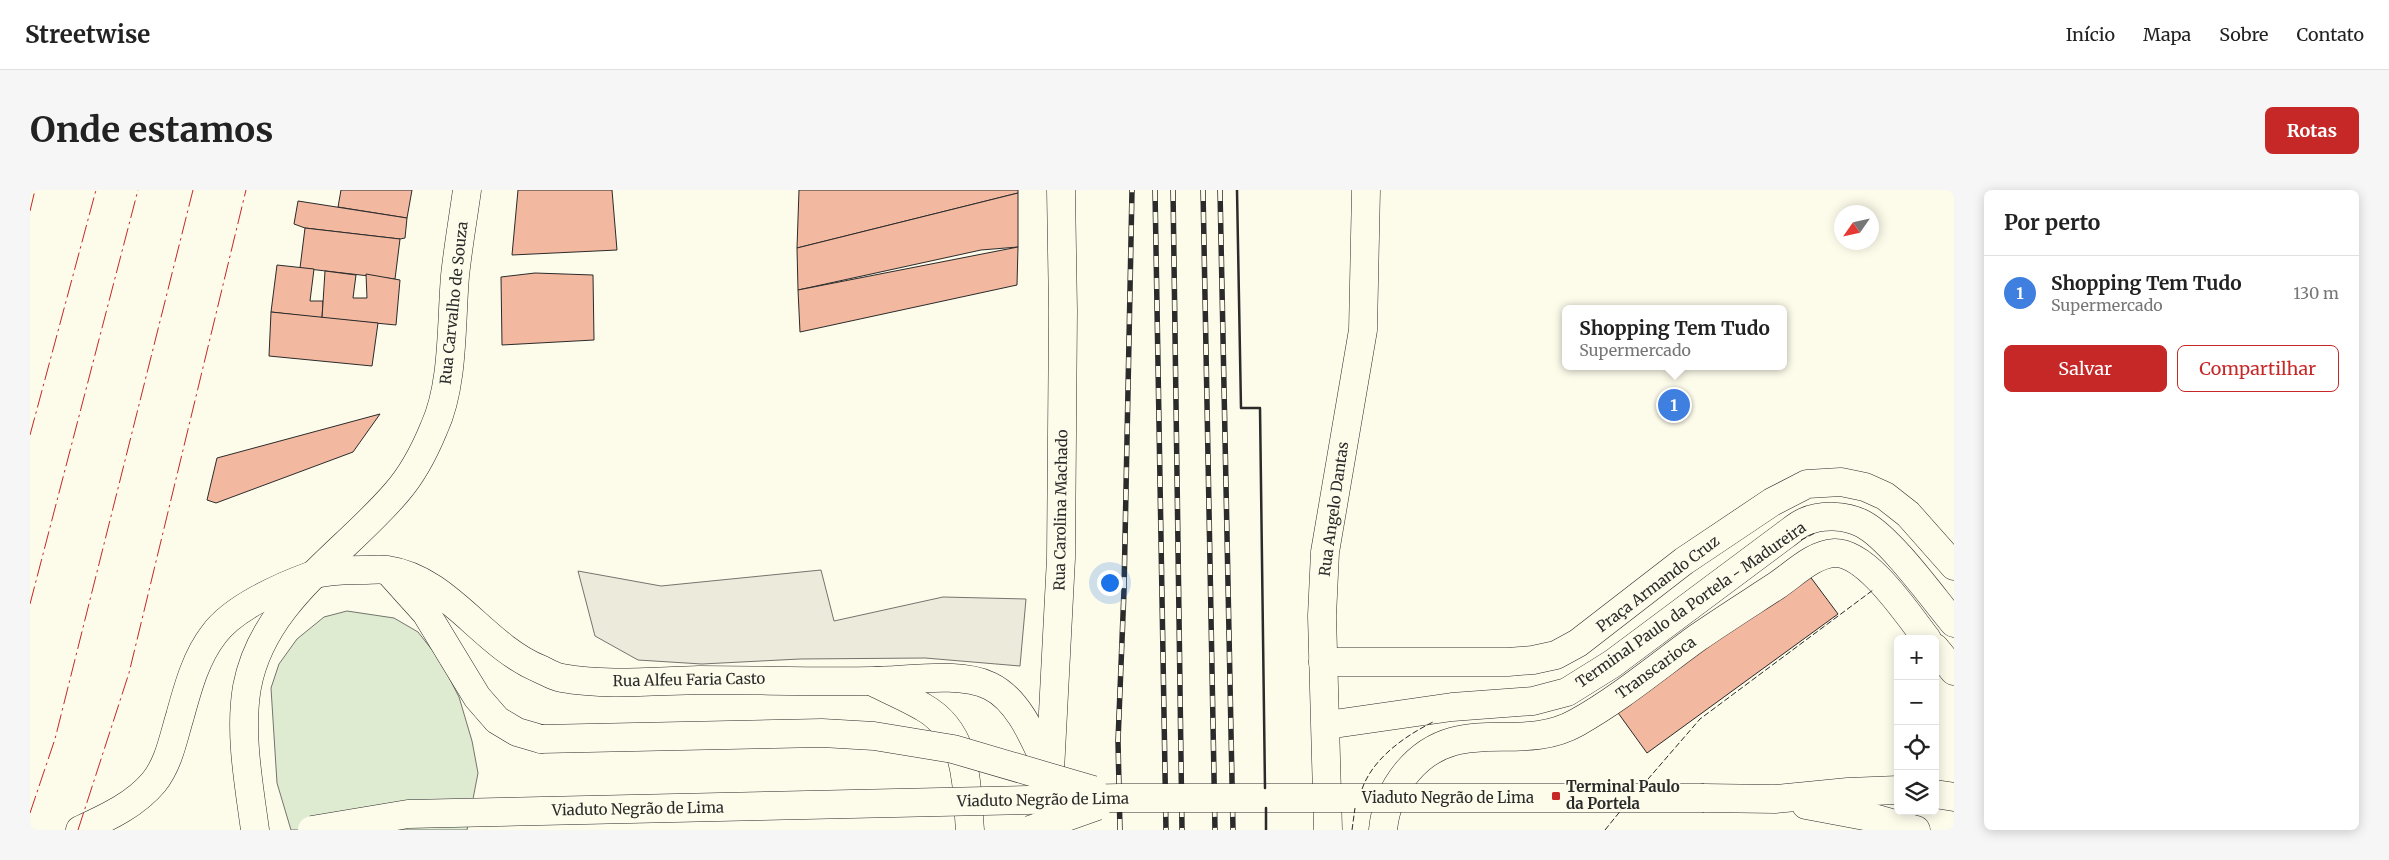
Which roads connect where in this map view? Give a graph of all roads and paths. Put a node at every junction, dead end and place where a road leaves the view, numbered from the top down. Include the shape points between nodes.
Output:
1 (467, 190) edge
2 (1061, 190) edge
3 (1366, 190) edge
4 (1954, 566) edge
5 (388, 570) junction
6 (313, 574) junction
7 (1954, 624) edge
8 (1924, 635) edge
9 (1939, 653) edge
10 (1323, 662) junction
11 (1954, 671) edge
12 (871, 681) junction
13 (1327, 725) junction
14 (1050, 773) junction
15 (1894, 790) edge
16 (1939, 795) edge
17 (1119, 798) junction
18 (1954, 798) edge
19 (1775, 799) junction
20 (91, 825) edge
21 (255, 830) edge
22 (312, 830) edge
23 (970, 830) edge
24 (1030, 830) edge
25 (1049, 830) edge
26 (1328, 830) edge
27 (1383, 830) edge
28 (1916, 830) edge

1 - 6 main road, Rua Carvalho de Souza via 455,274 448,376 435,427 397,491
2 - 14 main road, Rua Carolina Machado via 1060,558
3 - 10 main road, Rua Angelo Dantas via 1362,330 1325,552
4 - 10 main road, Praça Armando Cruz via 1908,514 1885,496 1865,487 1841,482 1807,484 1747,518 1684,561 1598,630 1556,655 1508,662
5 - 6 main road, Rua Alfeu Faria Casto
5 - 12 main road, Rua Alfeu Faria Casto via 434,588 510,655 559,678 602,681
5 - 17 main road, bridge via 426,613 477,697 497,720 517,732 540,738 822,733 874,736 953,749
6 - 20 main road via 242,609 215,631 188,685 167,760 154,781 136,800
6 - 21 main road, Rua Carvalho de Souza via 273,623 258,652 247,688 245,753
7 - 13 main road, Terminal Paulo da Portela - Madureira via 1903,562 1865,525 1837,517 1820,518 1804,522 1785,535 1612,664 1567,692 1533,701 1444,708
8 - 27 main road, Transcarioca via 1861,563 1841,554 1825,555 1697,638 1629,689 1575,724 1532,736 1462,738 1427,753 1394,789
9 - 11 main road
10 - 13 main road, Rua Angelo Dantas
12 - 14 main road, Rua Alfeu Faria Casto via 947,679 991,686 1015,708
12 - 23 main road via 924,707 940,718 952,733 963,758
13 - 26 main road, Rua Angelo Dantas
14 - 25 main road, Rua Carolina Machado
15 - 19 main road
16 - 18 main road
17 - 19 main road, Viaduto Negrão de Lima, bridge
17 - 22 main road, Viaduto Negrão de Lima, bridge via 408,814
17 - 24 main road, bridge
19 - 28 main road via 1870,817

